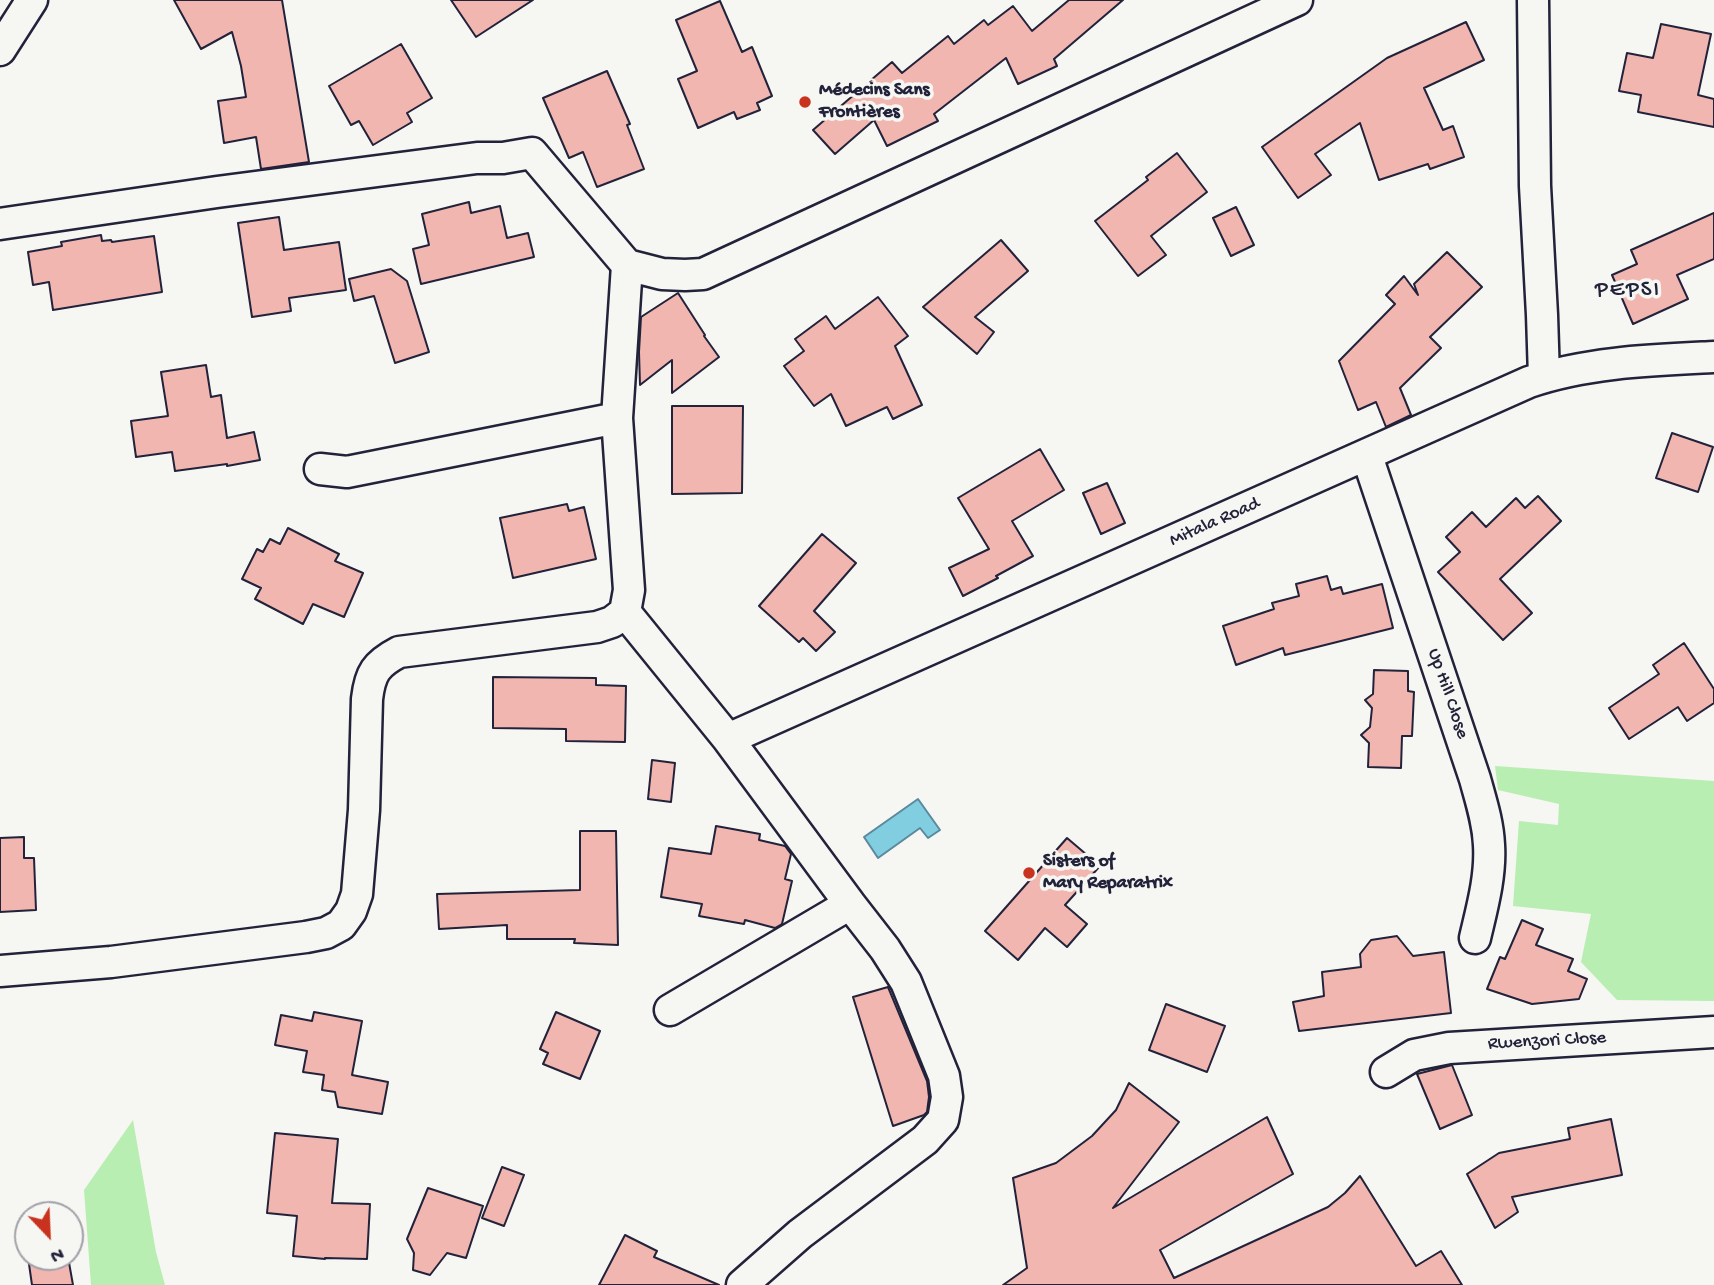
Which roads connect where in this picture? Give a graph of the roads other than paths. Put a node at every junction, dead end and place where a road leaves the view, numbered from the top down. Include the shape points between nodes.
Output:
1 (32, 0) edge
2 (1297, 0) edge
3 (1533, 0) edge
4 (0, 50) edge
5 (0, 224) edge
6 (627, 265) junction
7 (1714, 357) edge
8 (1544, 377) junction
9 (617, 418) junction
10 (1367, 456) junction
11 (320, 469) dead end
12 (625, 612) junction
13 (729, 739) junction
14 (850, 904) junction
15 (1475, 938) dead end
16 (0, 971) edge
17 (670, 1010) dead end
18 (1714, 1032) edge
19 (1386, 1072) dead end
20 (742, 1285) edge

1 - 4 street
2 - 6 street via 703,274 662,274
3 - 8 street
5 - 6 street via 531,153
6 - 9 street
7 - 8 street, Mitala Road via 1643,361
8 - 10 street, Mitala Road
9 - 11 street via 348,472
9 - 12 street via 629,590
10 - 13 street, Mitala Road
10 - 15 street, Up Hill Close via 1485,814 1488,883
12 - 13 street
12 - 16 street via 597,627 399,652 383,660 374,672 367,699 357,894 341,925 293,939
13 - 14 street
14 - 17 street
14 - 20 street via 906,982 944,1076 943,1120 925,1140 800,1234
18 - 19 street, Rwenzori Close via 1449,1048 1414,1055

